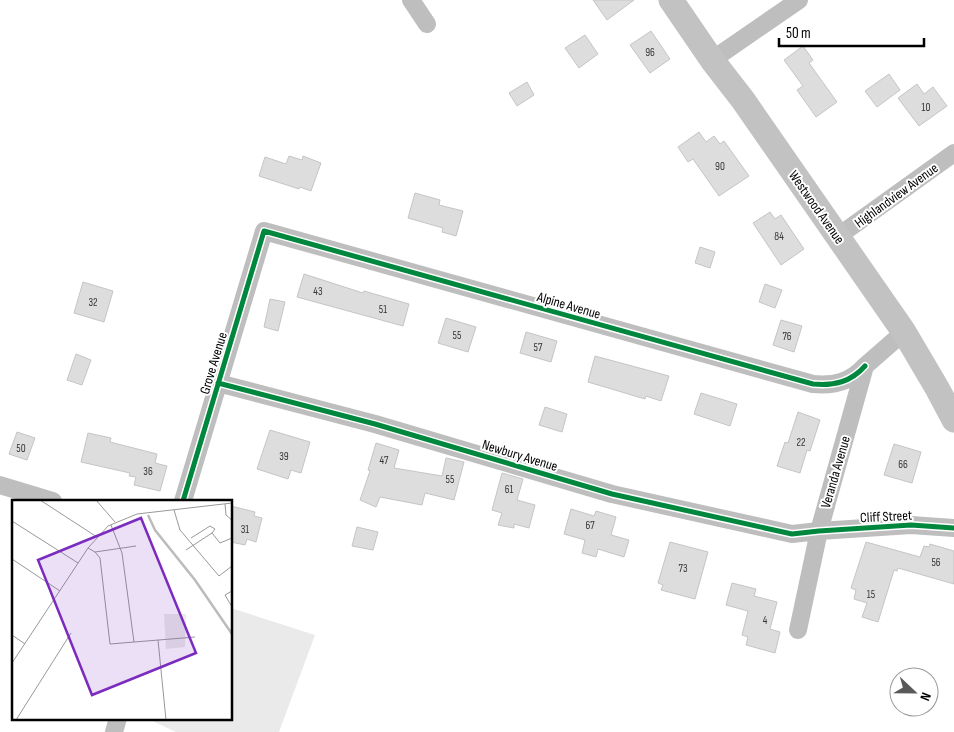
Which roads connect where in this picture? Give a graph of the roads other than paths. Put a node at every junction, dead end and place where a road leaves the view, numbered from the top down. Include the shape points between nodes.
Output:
1 (411, 0) edge
2 (671, 0) edge
3 (799, 0) edge
4 (427, 24) dead end
5 (712, 60) junction
6 (954, 153) edge
7 (264, 232) joint
8 (837, 236) junction
9 (904, 332) junction
10 (864, 366) junction
11 (218, 383) junction
12 (953, 417) edge
13 (0, 485) edge
14 (50, 500) edge
15 (183, 500) edge
16 (954, 528) edge
17 (819, 530) junction
18 (798, 630) dead end

1 - 4 street
2 - 5 street, Westwood Avenue
3 - 5 street
5 - 8 street, Westwood Avenue
6 - 8 street, Highlandview Avenue
7 - 10 street, Alpine Avenue via 813,384 844,382
7 - 11 street, Grove Avenue
8 - 9 street, Westwood Avenue
9 - 10 street
9 - 12 street, Westwood Avenue
10 - 17 street, Veranda Avenue
11 - 15 street, Grove Avenue
11 - 17 street, Newbury Avenue via 375,424 612,494 792,534
13 - 14 street
16 - 17 street, Cliff Street via 911,525
17 - 18 street, Veranda Avenue

